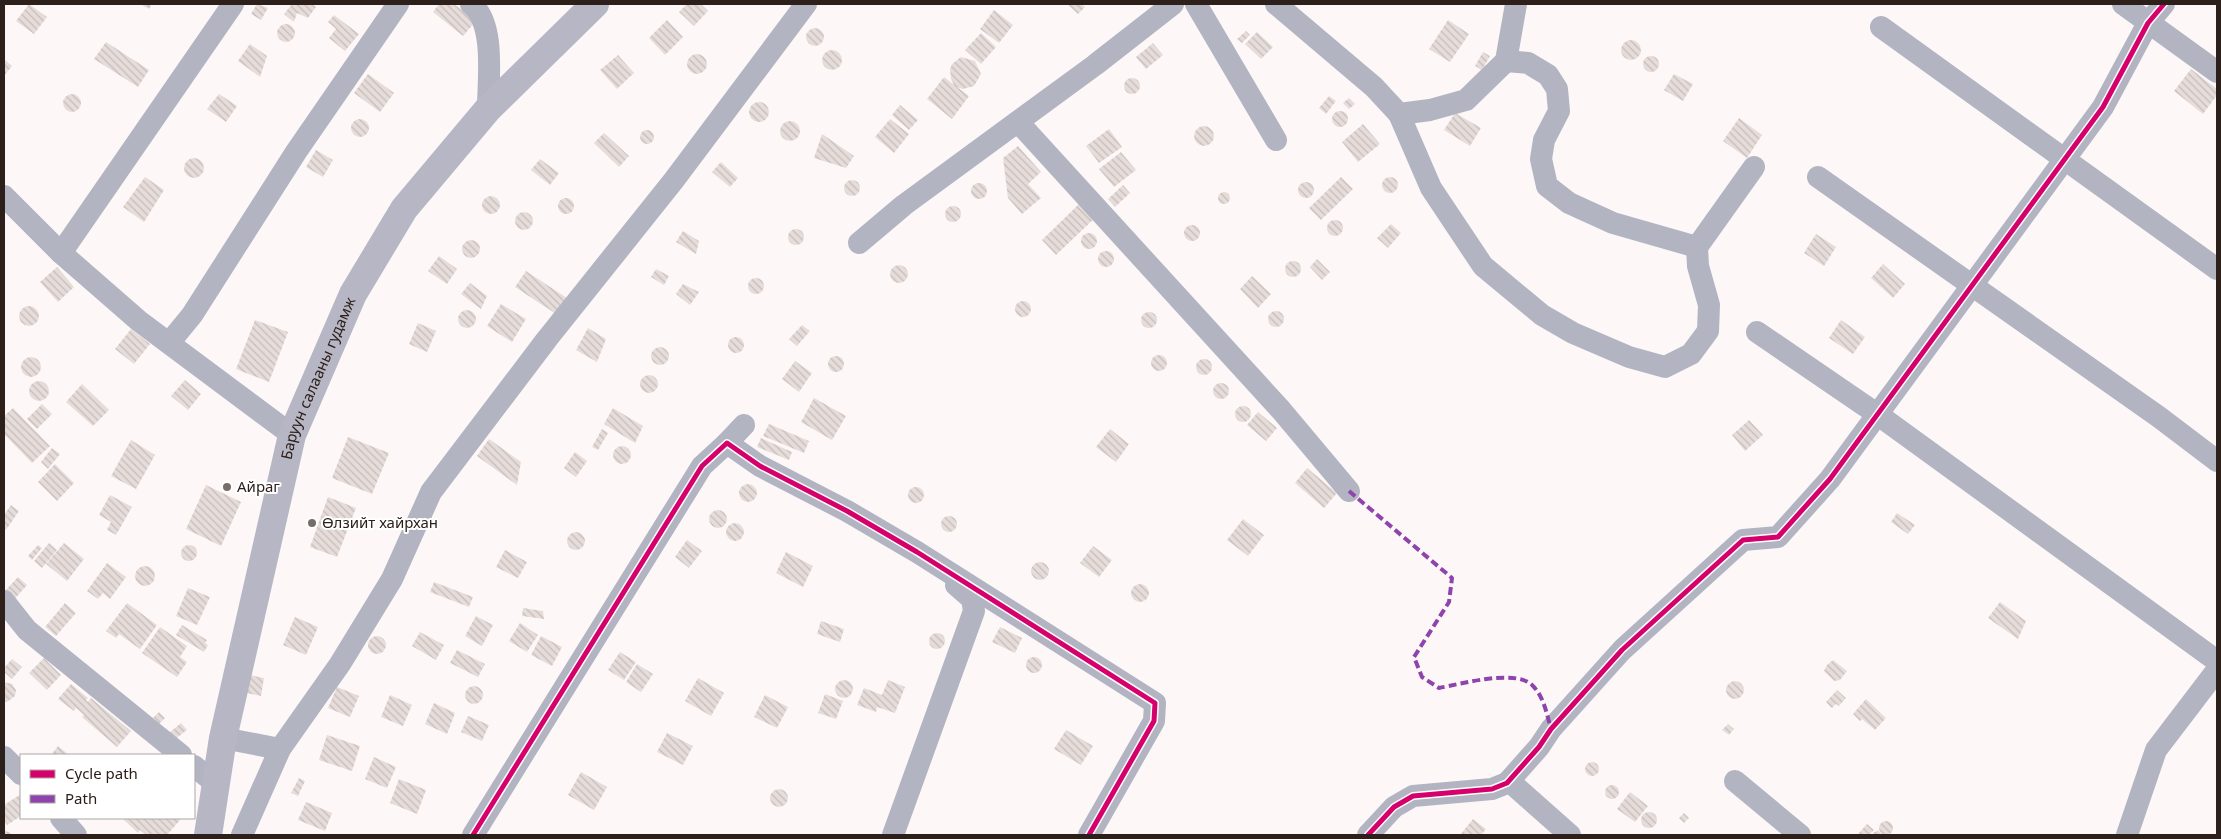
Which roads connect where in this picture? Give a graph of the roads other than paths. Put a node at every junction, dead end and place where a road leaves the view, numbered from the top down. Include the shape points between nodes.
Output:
1 (233, 4) edge
2 (398, 4) edge
3 (471, 4) edge
4 (595, 4) edge
5 (806, 4) edge
6 (1173, 4) edge
7 (1196, 4) edge
8 (1276, 4) edge
9 (1516, 4) edge
10 (2123, 4) edge
11 (2164, 4) edge
12 (2148, 23) junction
13 (1881, 26) dead end
14 (1506, 61) junction
15 (2217, 72) edge
16 (488, 109) junction
17 (1399, 114) junction
18 (1018, 122) junction
19 (1276, 140) dead end
20 (2065, 159) junction
21 (1754, 167) dead end
22 (1818, 177) dead end
23 (4, 196) edge
24 (859, 242) dead end
25 (1697, 247) junction
26 (61, 254) junction
27 (2217, 269) edge
28 (1972, 286) junction
29 (1757, 332) dead end
30 (169, 343) junction
31 (1878, 414) junction
32 (744, 425) dead end
33 (292, 434) junction
34 (727, 443) junction
35 (2217, 461) edge
36 (1349, 491) dead end
37 (917, 552) junction
38 (4, 601) edge
39 (2217, 661) edge
40 (2217, 670) edge
41 (223, 738) junction
42 (280, 749) junction
43 (180, 754) edge
44 (4, 757) edge
45 (195, 767) edge
46 (20, 773) edge
47 (1509, 781) junction
48 (1735, 781) dead end
49 (216, 784) junction
50 (62, 819) edge
51 (76, 835) edge
52 (208, 835) edge
53 (242, 835) edge
54 (473, 835) edge
55 (894, 835) edge
56 (1089, 835) edge
57 (1368, 835) edge
58 (1570, 835) edge
59 (1800, 835) edge
60 (2127, 835) edge

1 - 26 street
2 - 30 street via 296,152 192,315
3 - 16 street via 478,9 488,39
4 - 16 main road, Баруун салааны гудамж
5 - 42 street via 674,180 431,492 392,579 340,664
6 - 18 street via 1096,66
7 - 19 street
8 - 17 street via 1374,87
9 - 14 street
10 - 12 street
11 - 12 street
12 - 15 street
12 - 20 street via 2103,107
13 - 20 street
14 - 17 street via 1466,100
14 - 25 street via 1528,64 1548,75 1558,89 1559,111 1544,140 1541,159 1546,186 1569,203 1613,223
16 - 33 main road, Баруун салааны гудамж via 398,218 353,294
17 - 25 street via 1431,188 1483,266 1542,315 1573,333 1629,357 1665,367 1691,354 1708,331 1709,305 1698,266
18 - 24 street
18 - 36 street via 1281,410
20 - 27 street
20 - 28 street
21 - 25 street
22 - 28 street
23 - 26 street
26 - 30 street
28 - 31 street
28 - 35 street
29 - 31 street
30 - 33 street
31 - 39 street
31 - 47 street via 1830,479 1778,537 1743,540 1736,546 1622,650
32 - 34 street
33 - 41 main road, Баруун салааны гудамж
34 - 37 street via 760,466
34 - 54 street via 702,466
37 - 55 street via 972,599 974,611
37 - 56 street via 1155,702 1154,721
38 - 43 street via 27,630
40 - 60 street via 2156,750
41 - 42 street
41 - 49 main road, Баруун салааны гудамж
42 - 53 street
44 - 46 street
45 - 49 street
47 - 57 street via 1492,789 1413,796 1394,807
47 - 58 street
48 - 59 street
49 - 52 main road, Баруун салааны гудамж
50 - 51 street

